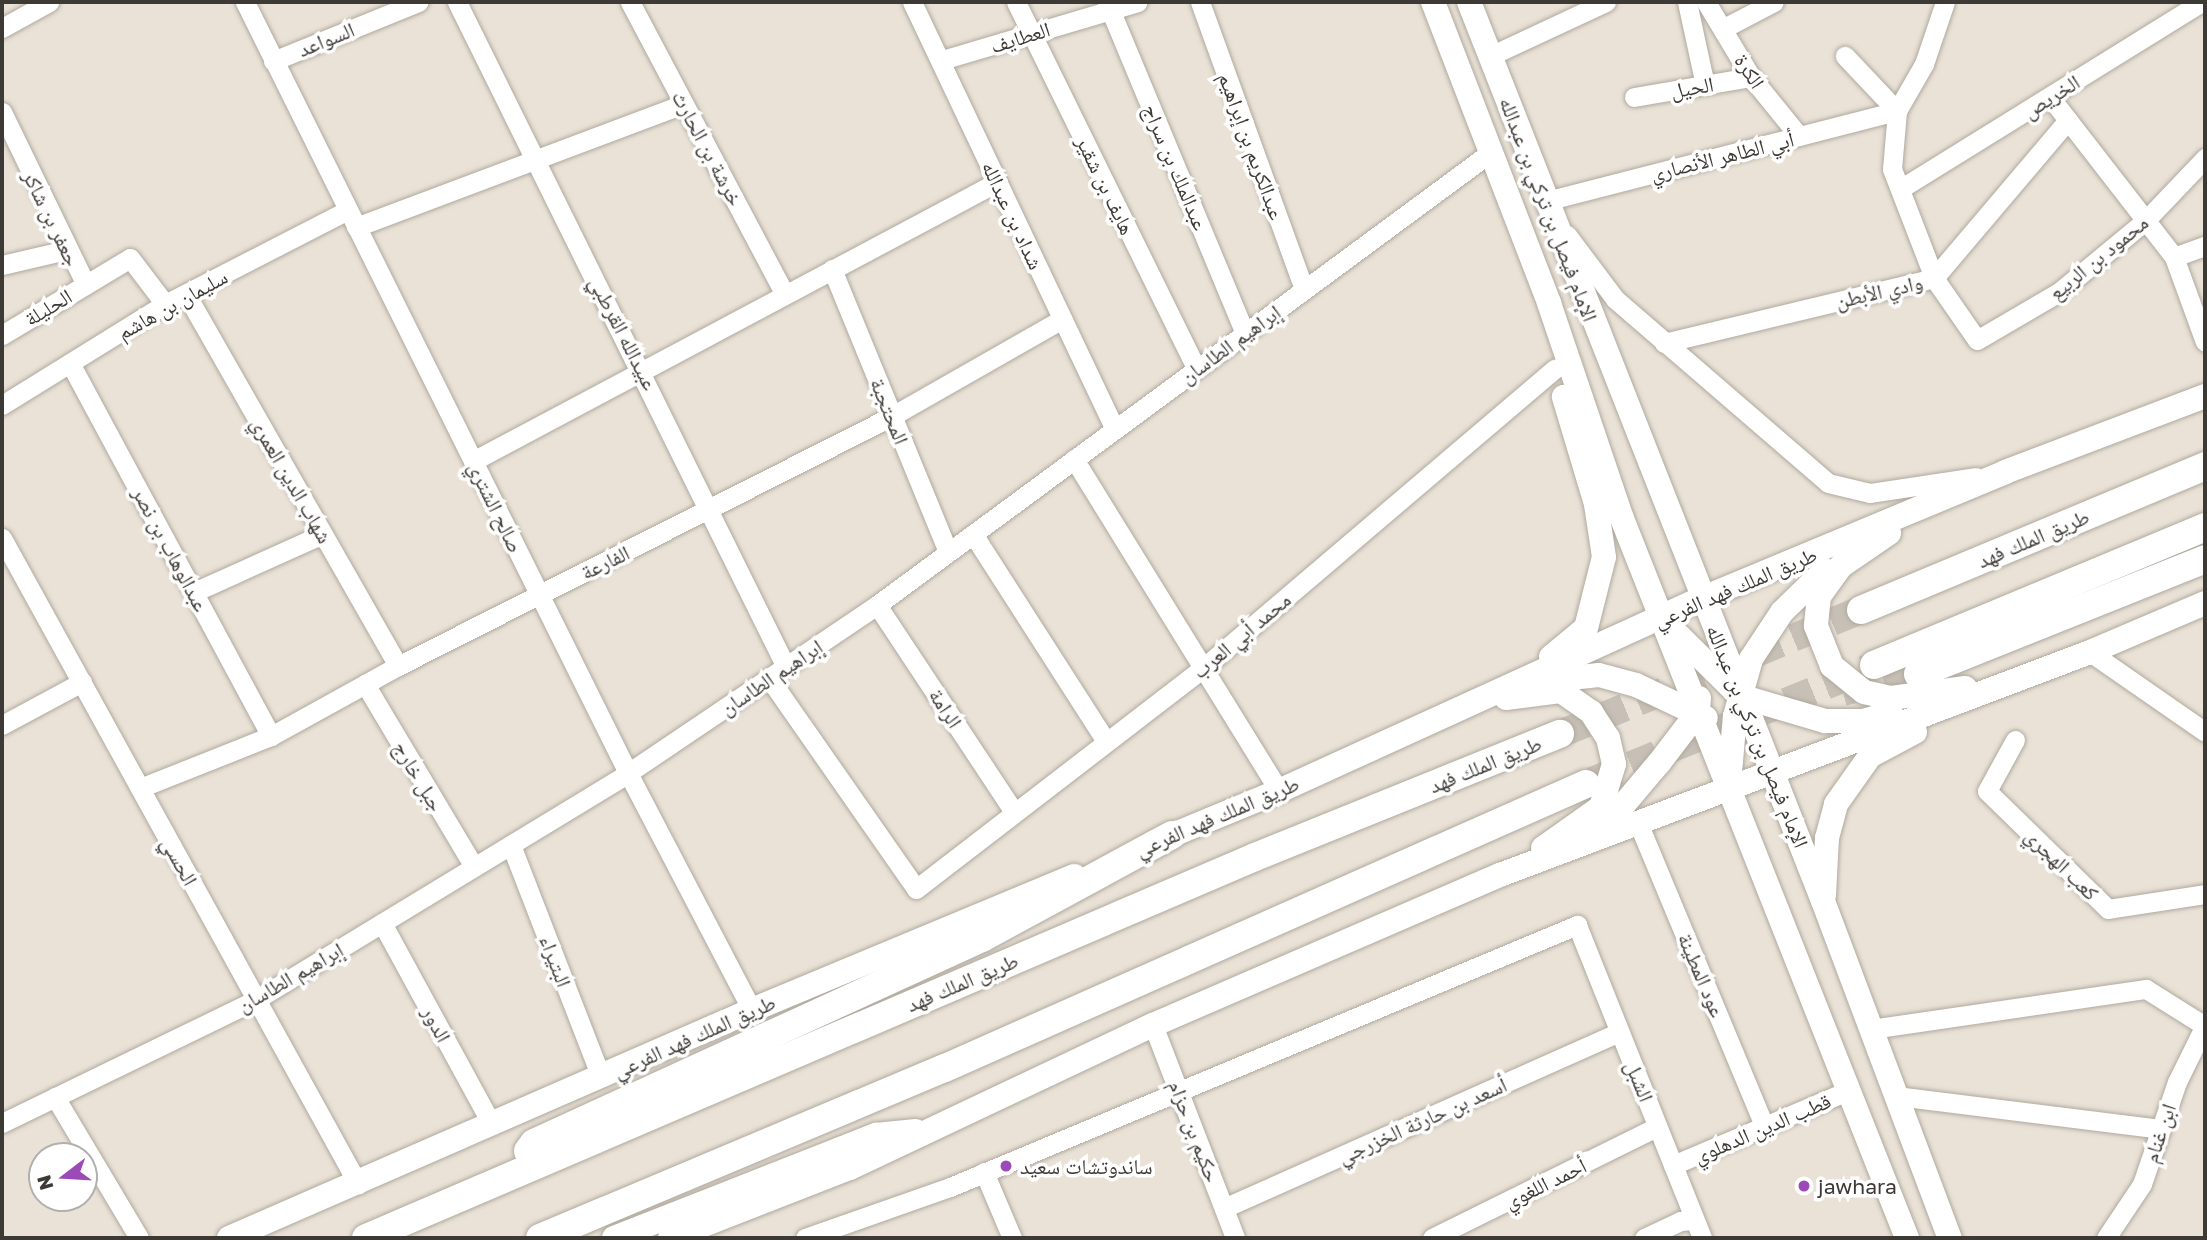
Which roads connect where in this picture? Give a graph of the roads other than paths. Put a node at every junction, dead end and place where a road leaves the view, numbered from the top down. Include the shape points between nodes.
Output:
1 (49, 2) edge
2 (245, 2) edge
3 (418, 2) edge
4 (457, 2) edge
5 (630, 2) edge
6 (912, 2) edge
7 (1016, 2) edge
8 (1138, 2) edge
9 (1200, 2) edge
10 (1433, 2) edge
11 (1469, 2) edge
12 (1606, 2) edge
13 (1687, 2) edge
14 (1706, 2) edge
15 (1774, 2) edge
16 (1945, 2) edge
17 (2202, 2) edge
18 (1109, 6) edge
19 (2, 28) edge
20 (1724, 28) junction
21 (1030, 34) junction
22 (1490, 55) junction
23 (1845, 56) dead end
24 (942, 60) junction
25 (274, 61) junction
26 (1751, 77) junction
27 (1705, 85) junction
28 (1634, 97) dead end
29 (2050, 97) junction
30 (684, 104) junction
31 (1898, 111) junction
32 (2, 112) edge
33 (2068, 120) junction
34 (1799, 136) junction
35 (1491, 152) junction
36 (535, 157) junction
37 (2205, 158) edge
38 (997, 182) junction
39 (1900, 189) junction
40 (1548, 207) junction
41 (351, 219) junction
42 (2146, 220) junction
43 (2205, 246) edge
44 (66, 250) junction
45 (2174, 257) junction
46 (2, 265) edge
47 (832, 270) junction
48 (1934, 278) junction
49 (86, 285) junction
50 (1304, 289) junction
51 (186, 294) junction
52 (785, 295) junction
53 (1549, 303) junction
54 (165, 304) junction
55 (1062, 319) junction
56 (1245, 332) junction
57 (2, 335) edge
58 (2205, 342) edge
59 (1664, 343) junction
60 (70, 363) junction
61 (1196, 368) junction
62 (1555, 368) junction
63 (643, 370) junction
64 (2205, 396) edge
65 (2, 405) edge
66 (892, 416) junction
67 (1114, 428) junction
68 (1074, 458) junction
69 (473, 461) junction
70 (2205, 465) edge
71 (2005, 472) junction
72 (1934, 503) junction
73 (710, 510) junction
74 (2205, 527) edge
75 (323, 534) junction
76 (973, 534) junction
77 (2, 538) edge
78 (948, 552) junction
79 (2205, 559) edge
80 (194, 592) junction
81 (539, 594) junction
82 (1703, 598) junction
83 (2205, 603) edge
84 (877, 605) junction
85 (1861, 610) tunnel mouth
86 (1663, 618) junction
87 (2090, 652) junction
88 (1700, 657) junction
89 (1874, 665) tunnel mouth
90 (398, 666) junction
91 (786, 667) junction
92 (1203, 668) junction
93 (1918, 674) tunnel mouth
94 (769, 678) junction
95 (82, 682) junction
96 (2008, 682) junction
97 (365, 684) junction
98 (1741, 696) junction
99 (1448, 711) junction
100 (1699, 712) junction
101 (2, 725) edge
102 (2205, 732) edge
103 (1560, 734) tunnel mouth
104 (271, 736) junction
105 (1732, 736) junction
106 (2015, 740) dead end
107 (1106, 741) junction
108 (628, 773) junction
109 (1773, 774) junction
110 (1586, 784) tunnel mouth
111 (140, 788) junction
112 (1279, 791) junction
113 (1728, 791) junction
114 (1014, 812) junction
115 (1639, 825) junction
116 (1172, 835) junction
117 (511, 845) junction
118 (474, 867) junction
119 (1500, 875) junction
120 (2205, 894) edge
121 (1823, 901) junction
122 (382, 923) junction
123 (257, 999) junction
124 (752, 1010) junction
125 (1153, 1025) junction
126 (2205, 1026) edge
127 (1871, 1029) junction
128 (1620, 1032) junction
129 (601, 1077) junction
130 (1180, 1090) junction
131 (1850, 1090) junction
132 (1897, 1096) junction
133 (55, 1097) junction
134 (2, 1123) edge
135 (492, 1125) junction
136 (1764, 1125) junction
137 (942, 1127) junction
138 (1657, 1127) junction
139 (2161, 1129) junction
140 (1673, 1165) junction
141 (984, 1172) junction
142 (509, 1175) junction
143 (358, 1184) junction
144 (1224, 1208) junction
145 (1698, 1229) edge
146 (831, 1234) edge
147 (139, 1238) edge
148 (229, 1238) edge
149 (366, 1238) edge
150 (540, 1238) edge
151 (614, 1238) edge
152 (670, 1238) edge
153 (805, 1238) edge
154 (1012, 1238) edge
155 (1236, 1238) edge
156 (1432, 1238) edge
157 (1644, 1238) edge
158 (1907, 1238) edge
159 (1950, 1238) edge
160 (2106, 1238) edge

1 - 19 street
2 - 25 street, صالح الشتري
3 - 25 street, السواعد
4 - 36 street, عبيدالله القرطبي
5 - 30 street, خرشة بن الحارث
6 - 24 street, شداد بن عبدالله
7 - 21 street, هايف بن شقير
8 - 18 street, العطايف
9 - 50 street, عبدالكريم بن إبراهيم
10 - 35 main road, الإمام فيصل بن تركي بن عبدالله
11 - 22 main road, الإمام فيصل بن تركي بن عبدالله
12 - 22 street
13 - 27 street
14 - 20 street, الكرة
15 - 20 street
16 - 31 street via 1924,64
17 - 29 street, الخريص
18 - 21 street, العطايف
18 - 56 street, عبدالملك بن سراج
20 - 26 street, الكرة
21 - 24 street, العطايف
21 - 61 street, هايف بن شقير
22 - 40 main road, الإمام فيصل بن تركي بن عبدالله
23 - 31 street
24 - 38 street, شداد بن عبدالله
25 - 41 street, صالح الشتري
26 - 27 street, الحيل
26 - 34 street, الكرة
27 - 28 street, الحيل
29 - 33 street
29 - 39 street, الخريص
30 - 36 street, سليمان بن هاشم
30 - 52 street, خرشة بن الحارث
31 - 34 street, أبي الطاهر الأنصاري
31 - 39 street via 1892,169
32 - 44 street, جعفر بن شاكر
33 - 42 street
33 - 48 street, وادي الأبطن
34 - 40 street, أبي الطاهر الأنصاري
35 - 50 street, إبراهيم الطاسان
35 - 53 main road, الإمام فيصل بن تركي بن عبدالله
36 - 41 street, سليمان بن هاشم
36 - 63 street, عبيدالله القرطبي
37 - 42 street, محمود بن الربيع
38 - 47 street
38 - 55 street, شداد بن عبدالله
39 - 48 street
40 - 59 street via 1615,299
40 - 82 main road, الإمام فيصل بن تركي بن عبدالله
41 - 51 street, سليمان بن هاشم
41 - 69 street, صالح الشتري
42 - 45 street
42 - 48 street, محمود بن الربيع via 2059,292 1977,340
43 - 45 street
44 - 46 street
44 - 49 street, جعفر بن شاكر
45 - 58 street
47 - 52 street
47 - 66 street, المحتجبة
48 - 59 street, وادي الأبطن
49 - 54 street, الحليلة via 130,258
49 - 57 street, الحليلة
50 - 56 street, إبراهيم الطاسان
51 - 54 street, سليمان بن هاشم
51 - 75 street, شهاب الدين العمري
52 - 63 street
53 - 62 main road
53 - 86 main road, الإمام فيصل بن تركي بن عبدالله via 1621,516
54 - 60 street, سليمان بن هاشم
55 - 66 street, الفارعة
55 - 67 street, شداد بن عبدالله
56 - 61 street, إبراهيم الطاسان
59 - 71 street via 1828,483 1870,493 1896,492
60 - 65 street, سليمان بن هاشم
60 - 80 street, عبدالوهاب بن نصر
61 - 67 street, إبراهيم الطاسان
62 - 92 street, محمد أبي العرب
62 - 99 main road via 1596,504 1604,557 1598,593 1586,628 1559,653
63 - 69 street
63 - 73 street, عبيدالله القرطبي
64 - 71 main road, طريق الملك فهد الفرعي
66 - 73 street, الفارعة
66 - 78 street, المحتجبة
67 - 68 street, إبراهيم الطاسان
68 - 76 street, إبراهيم الطاسان
68 - 92 street
69 - 81 street, صالح الشتري
70 - 85 highway, طريق الملك فهد
71 - 72 main road, طريق الملك فهد الفرعي
72 - 82 main road, طريق الملك فهد الفرعي
72 - 96 main road via 1841,566 1826,582 1816,613 1821,645 1840,676 1864,692 1891,698
72 - 98 main road via 1834,561 1782,612 1751,659
73 - 81 street, الفارعة
73 - 91 street, عبيدالله القرطبي
74 - 89 highway
75 - 80 street
75 - 90 street, شهاب الدين العمري
76 - 78 street, إبراهيم الطاسان
76 - 107 street
77 - 95 street, الحسي
78 - 84 street, إبراهيم الطاسان
79 - 93 highway
80 - 104 street, عبدالوهاب بن نصر
81 - 90 street, الفارعة
81 - 108 street, صالح الشتري
82 - 86 main road, طريق الملك فهد الفرعي
82 - 88 main road
82 - 98 main road, الإمام فيصل بن تركي بن عبدالله
83 - 87 main road
84 - 91 street, إبراهيم الطاسان
84 - 114 street, الرامة
86 - 88 main road
86 - 99 main road, طريق الملك فهد الفرعي
86 - 100 main road, الإمام فيصل بن تركي بن عبدالله
87 - 96 main road
87 - 102 street
88 - 98 main road
88 - 100 main road
90 - 97 street, الفارعة
91 - 94 street, إبراهيم الطاسان
92 - 107 street, محمد أبي العرب
92 - 112 street
94 - 108 street, إبراهيم الطاسان
94 - 114 street, محمد أبي العرب via 916,889
95 - 101 street
95 - 111 street, الحسي
96 - 98 main road via 1863,721 1825,721
96 - 109 main road
96 - 121 main road via 1870,756 1853,775 1836,804 1827,838
97 - 104 street, الفارعة
97 - 118 street, جبل خارج
98 - 105 main road
98 - 109 main road, الإمام فيصل بن تركي بن عبدالله
99 - 100 main road via 1544,681 1599,675
99 - 112 main road, طريق الملك فهد الفرعي
99 - 119 main road via 1539,691 1561,691 1591,712 1608,738 1614,764 1601,807 1593,817
100 - 105 main road
100 - 113 main road, الإمام فيصل بن تركي بن عبدالله
100 - 119 main road via 1614,816
103 - 142 highway, طريق الملك فهد via 1255,857
104 - 111 street, الفارعة
105 - 109 main road
105 - 113 main road
106 - 120 street, كعب الهجري via 1987,791 2108,909
107 - 114 street, محمد أبي العرب
108 - 117 street, إبراهيم الطاسان
108 - 124 street, صالح الشتري
109 - 113 main road
109 - 121 main road, الإمام فيصل بن تركي بن عبدالله
110 - 150 highway via 957,1062
111 - 123 street, الحسي
112 - 116 main road, طريق الملك فهد الفرعي
113 - 115 main road
113 - 131 main road, الإمام فيصل بن تركي بن عبدالله
115 - 119 main road
115 - 136 street, عود المطينة
116 - 124 main road, طريق الملك فهد الفرعي
116 - 142 highway via 970,944 534,1143
117 - 118 street, إبراهيم الطاسان
117 - 129 street, البتيراء
118 - 122 street, إبراهيم الطاسان
119 - 125 main road
121 - 127 main road, الإمام فيصل بن تركي بن عبدالله
122 - 123 street, إبراهيم الطاسان
122 - 135 street, الدور
123 - 133 street, إبراهيم الطاسان
123 - 143 street, الحسي
124 - 129 main road, طريق الملك فهد الفرعي
125 - 130 street, حكيم بن حزام
125 - 137 main road
126 - 127 street via 2146,989
126 - 139 street, ابن غنام via 2177,1082
127 - 132 main road, الإمام فيصل بن تركي بن عبدالله
128 - 130 street, الشبل via 1577,925
128 - 138 street, الشبل
128 - 144 street, أسعد بن حارثة الخزرجي
129 - 135 main road, طريق الملك فهد الفرعي
130 - 141 street
130 - 144 street, حكيم بن حزام
131 - 136 street, قطب الدين الدهلوي
131 - 158 main road, الإمام فيصل بن تركي بن عبدالله
132 - 139 street
132 - 159 main road, الإمام فيصل بن تركي بن عبدالله
133 - 134 street, إبراهيم الطاسان
133 - 147 street
135 - 143 main road, طريق الملك فهد الفرعي
136 - 140 street, قطب الدين الدهلوي
137 - 151 main road via 876,1135
137 - 152 main road
138 - 140 street, الشبل
138 - 156 street, أحمد اللغوي
139 - 160 street, ابن غنام via 2142,1184
140 - 145 street, الشبل
141 - 146 street
141 - 154 street
142 - 149 highway, طريق الملك فهد
143 - 148 main road, طريق الملك فهد الفرعي
144 - 155 street, حكيم بن حزام
145 - 157 street via 1680,1221
146 - 153 street

